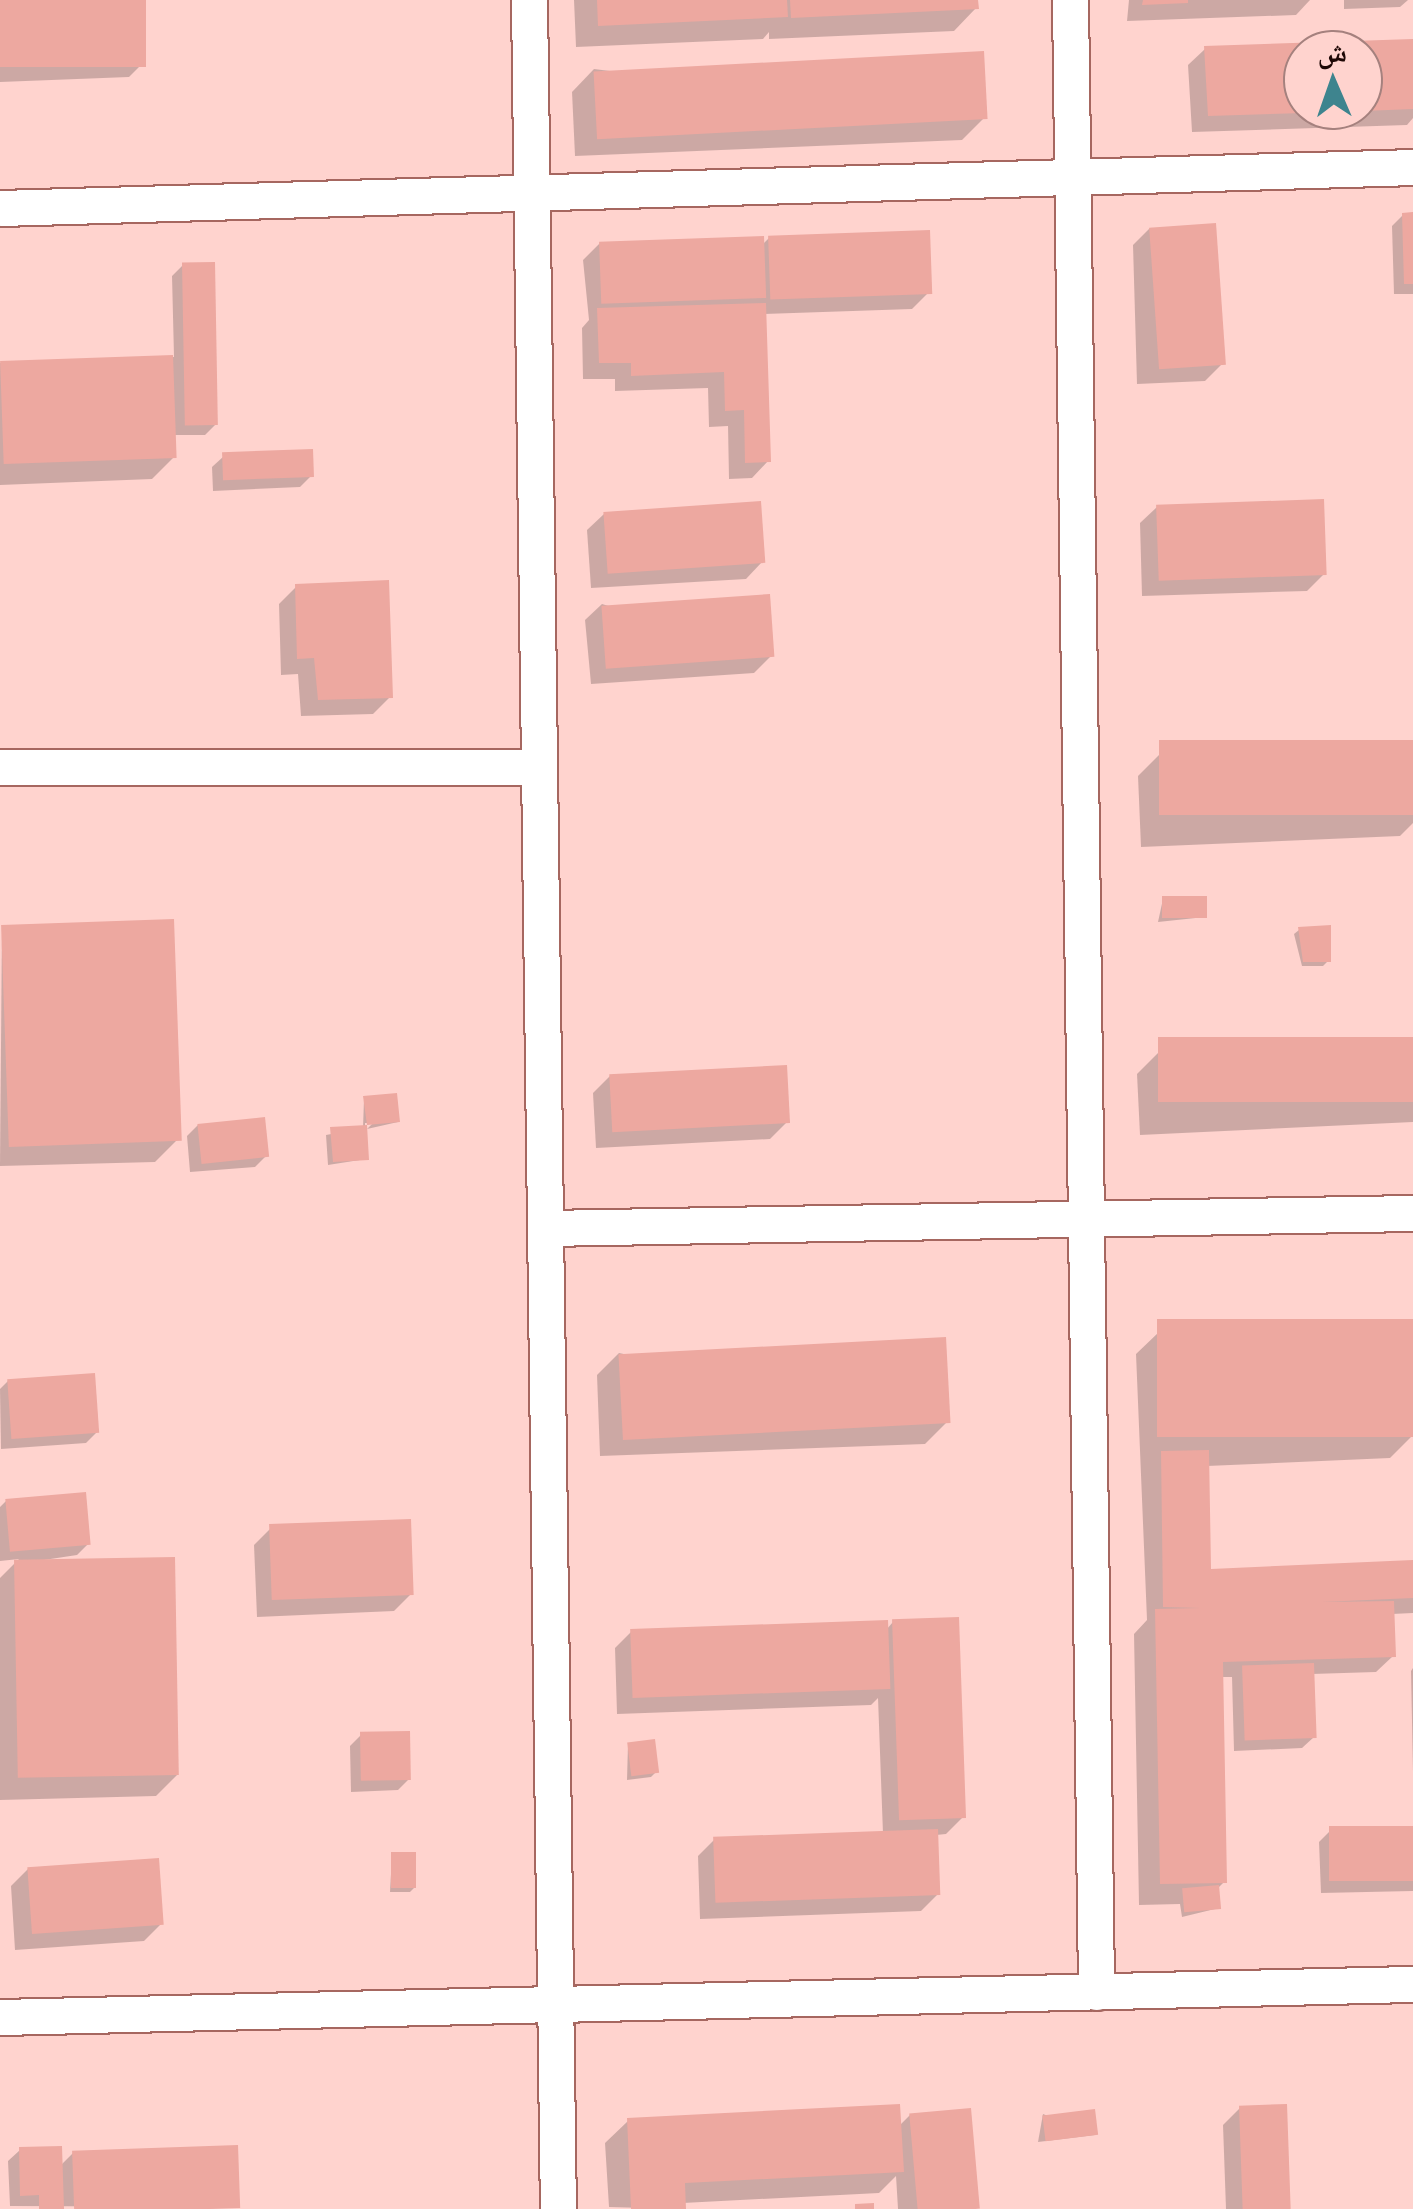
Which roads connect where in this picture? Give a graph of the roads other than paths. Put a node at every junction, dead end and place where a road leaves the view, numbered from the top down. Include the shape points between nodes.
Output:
1 (529, 0) edge
2 (1070, 0) edge
3 (1413, 167) edge
4 (1072, 177) junction
5 (531, 192) junction
6 (0, 208) edge
7 (539, 766) junction
8 (0, 767) edge
9 (1413, 1214) edge
10 (1086, 1219) junction
11 (545, 1228) junction
12 (1413, 1984) edge
13 (1096, 1992) junction
14 (555, 2004) junction
15 (0, 2017) edge
16 (558, 2209) edge

1 - 5 street
2 - 4 street
3 - 4 street
4 - 5 street
4 - 10 street
5 - 6 street
5 - 7 street
7 - 8 street
7 - 11 street
9 - 10 street
10 - 11 street
10 - 13 street
11 - 14 street
12 - 13 street
13 - 14 street
14 - 15 street
14 - 16 street

